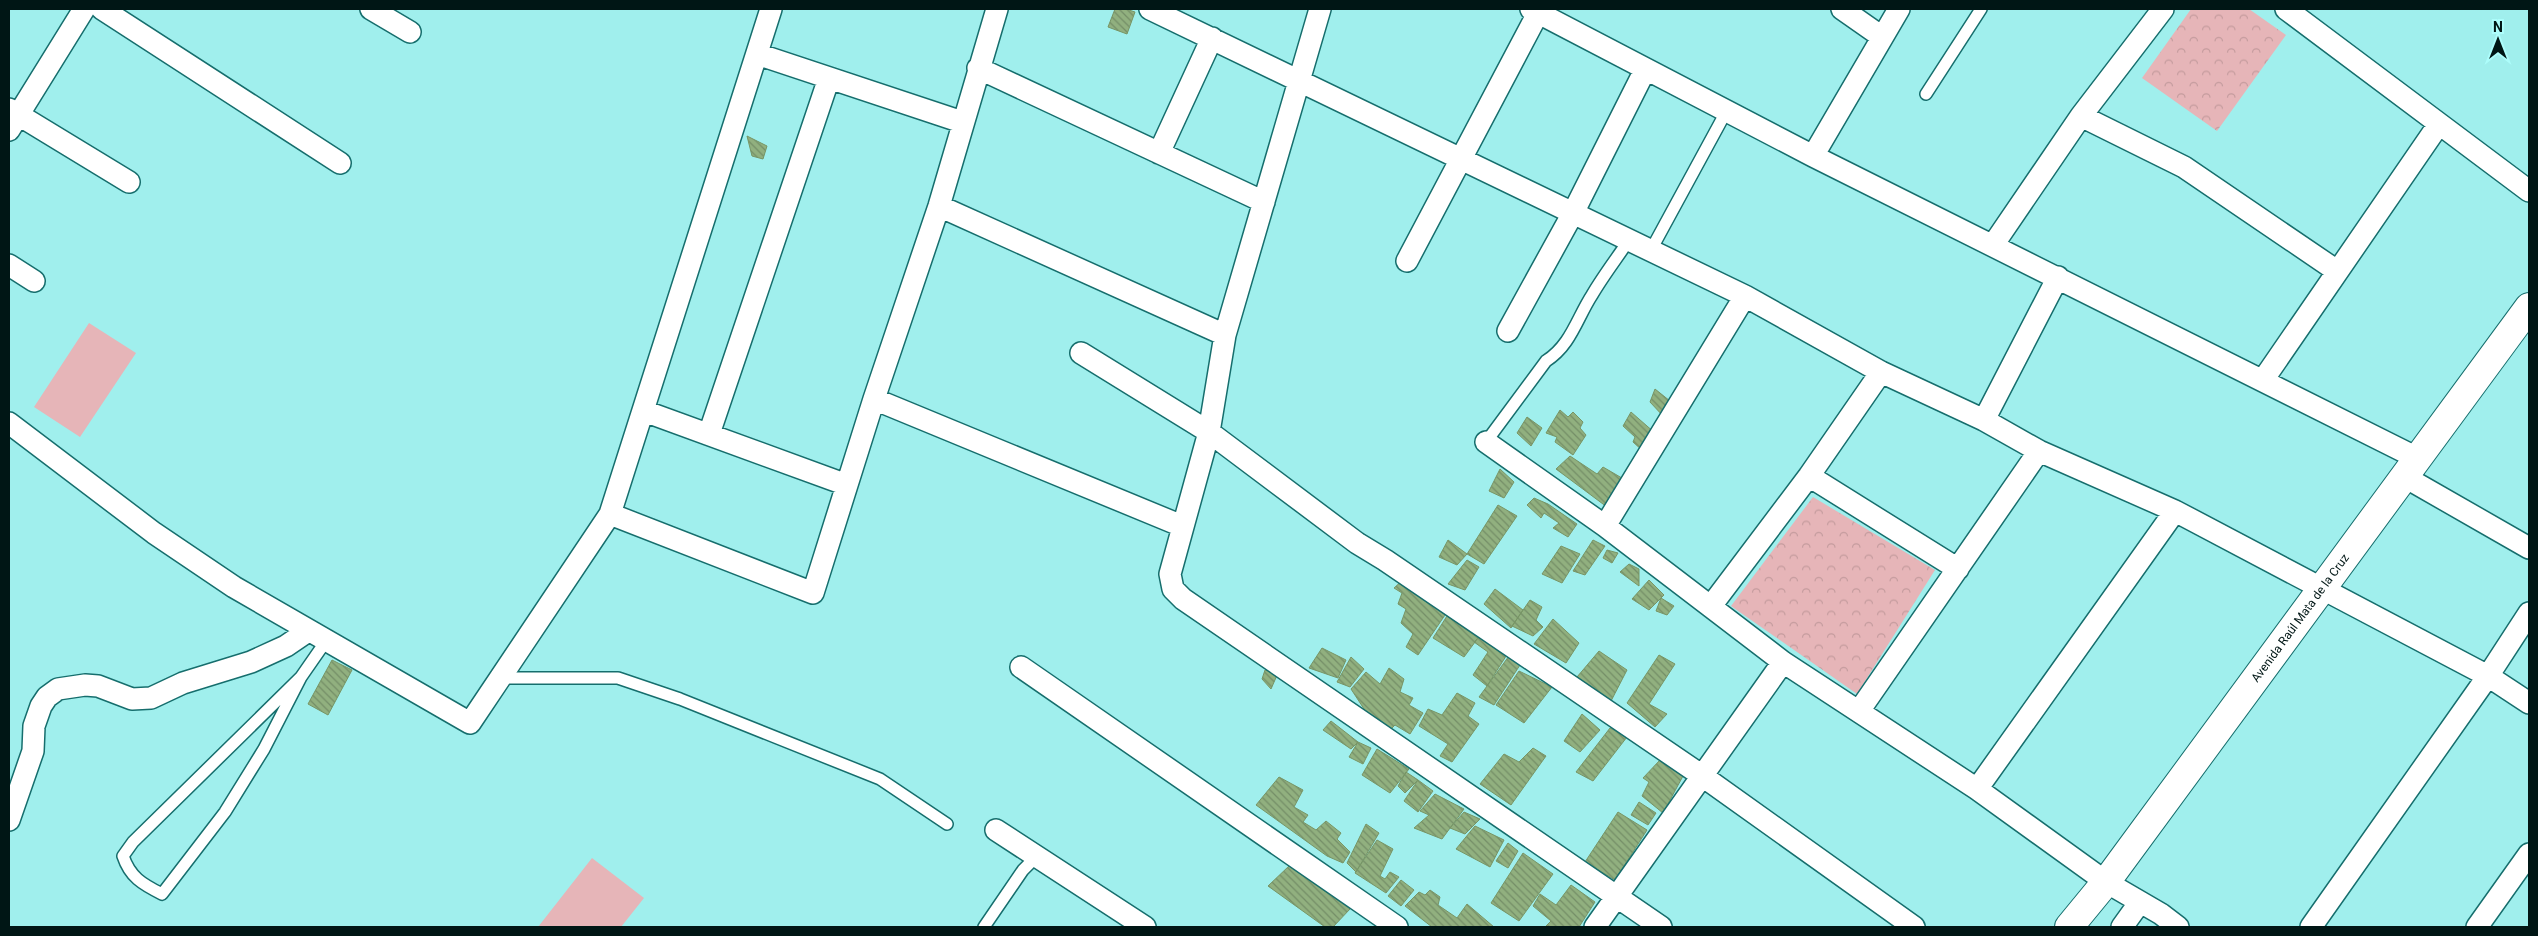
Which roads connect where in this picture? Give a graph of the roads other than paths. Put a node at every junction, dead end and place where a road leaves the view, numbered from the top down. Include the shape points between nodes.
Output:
1 (84, 9) edge
2 (102, 9) edge
3 (371, 9) edge
4 (771, 9) edge
5 (996, 9) edge
6 (1150, 9) edge
7 (1320, 9) edge
8 (1842, 9) edge
9 (1899, 9) edge
10 (1981, 9) edge
11 (2163, 9) edge
12 (2286, 9) edge
13 (1534, 11) edge
14 (410, 32) dead end
15 (1882, 37) junction
16 (1212, 38) junction
17 (757, 54) junction
18 (978, 68) junction
19 (1645, 70) junction
20 (829, 78) junction
21 (1301, 80) junction
22 (1926, 94) dead end
23 (1726, 112) junction
24 (2081, 116) junction
25 (12, 118) edge
26 (962, 122) junction
27 (2439, 124) junction
28 (1159, 153) junction
29 (1813, 156) junction
30 (1462, 158) junction
31 (340, 163) dead end
32 (129, 182) dead end
33 (2529, 191) edge
34 (1264, 202) junction
35 (939, 206) junction
36 (1573, 213) junction
37 (1629, 240) junction
38 (1993, 245) junction
39 (1651, 250) junction
40 (1407, 261) dead end
41 (9, 265) edge
42 (2337, 271) junction
43 (2058, 277) junction
44 (34, 281) dead end
45 (1745, 296) junction
46 (2529, 307) edge
47 (1508, 331) dead end
48 (1225, 335) junction
49 (1081, 353) dead end
50 (1881, 372) junction
51 (2263, 380) junction
52 (874, 399) junction
53 (644, 411) junction
54 (1984, 420) junction
55 (9, 422) edge
56 (1210, 432) junction
57 (709, 434) junction
58 (1486, 442) joint
59 (2039, 451) junction
60 (2412, 468) junction
61 (1809, 476) junction
62 (847, 484) junction
63 (2175, 511) junction
64 (610, 514) junction
65 (1182, 526) junction
66 (1605, 526) junction
67 (2529, 548) edge
68 (1958, 568) junction
69 (2324, 588) junction
70 (1710, 606) junction
71 (2529, 614) edge
72 (308, 631) junction
73 (326, 641) junction
74 (1783, 662) junction
75 (1021, 667) dead end
76 (2488, 676) junction
77 (301, 677) junction
78 (500, 678) junction
79 (2529, 703) edge
80 (1859, 711) junction
81 (1701, 775) junction
82 (1977, 790) junction
83 (9, 820) edge
84 (947, 824) dead end
85 (996, 830) dead end
86 (2529, 854) edge
87 (1037, 856) junction
88 (2106, 882) junction
89 (1618, 898) junction
90 (2140, 902) junction
91 (984, 927) edge
92 (1145, 927) edge
93 (1397, 927) edge
94 (1595, 927) edge
95 (1661, 927) edge
96 (1914, 927) edge
97 (2069, 927) edge
98 (2122, 927) edge
99 (2178, 927) edge
100 (2311, 927) edge
101 (2476, 927) edge

1 - 25 street
2 - 31 street
3 - 14 street
4 - 17 street
5 - 18 street
6 - 16 street
7 - 21 street
8 - 15 street
9 - 15 street
10 - 22 lane
11 - 24 street
12 - 27 street
13 - 19 street
13 - 30 street
15 - 29 street
16 - 21 street
16 - 28 street
17 - 20 street
17 - 53 street
18 - 26 street
18 - 28 street
19 - 23 street
19 - 36 street
20 - 26 street
20 - 57 street
21 - 30 street
21 - 34 street
23 - 29 street
23 - 39 lane
24 - 38 street
24 - 42 street via 2184,167
25 - 32 street
26 - 35 street
27 - 33 street
27 - 42 street
28 - 34 street
29 - 38 street
30 - 36 street
30 - 40 street
34 - 48 street
35 - 48 street
35 - 52 street
36 - 37 street
36 - 47 street
37 - 39 street
37 - 58 lane via 1591,296 1568,341 1546,361
38 - 43 street
39 - 45 street
41 - 44 street
42 - 51 street
43 - 51 street
43 - 54 street
45 - 50 street
45 - 66 street
46 - 60 street, Avenida Raúl Mata de la Cruz
48 - 56 street
49 - 56 street
50 - 54 street
50 - 61 street
51 - 60 street
52 - 62 street
52 - 65 street
53 - 57 street
53 - 64 street
54 - 59 street
55 - 72 street via 154,533 234,588
56 - 65 street
56 - 81 street via 1357,543
57 - 62 street
58 - 66 street
59 - 63 street
59 - 68 street
60 - 67 street
60 - 69 street, Avenida Raúl Mata de la Cruz
61 - 68 street
61 - 70 street
62 - 64 street via 813,593
63 - 69 street
63 - 82 street
64 - 78 street
65 - 89 street via 1170,574 1174,589 1183,599
66 - 70 street
68 - 80 street
69 - 76 street
69 - 88 street, Avenida Raúl Mata de la Cruz
70 - 74 street
71 - 76 street
72 - 73 street
72 - 83 street via 286,646 251,662 183,683 151,698 132,699 85,684 58,690 41,706 34,726 33,751
73 - 77 lane
73 - 78 street via 470,723
74 - 80 street
74 - 81 street
75 - 93 street
76 - 79 street
76 - 100 street
77 - 77 lane via 133,842 123,856 128,870 145,886 162,894 225,812 264,749
78 - 84 lane via 618,678 680,699 880,779
80 - 82 street
81 - 89 street
81 - 96 street
82 - 88 street
85 - 87 street
86 - 101 street
87 - 91 lane via 1023,870
87 - 92 street
88 - 90 street
88 - 97 street, Avenida Raúl Mata de la Cruz
89 - 94 street
89 - 95 street
90 - 98 street
90 - 99 street

